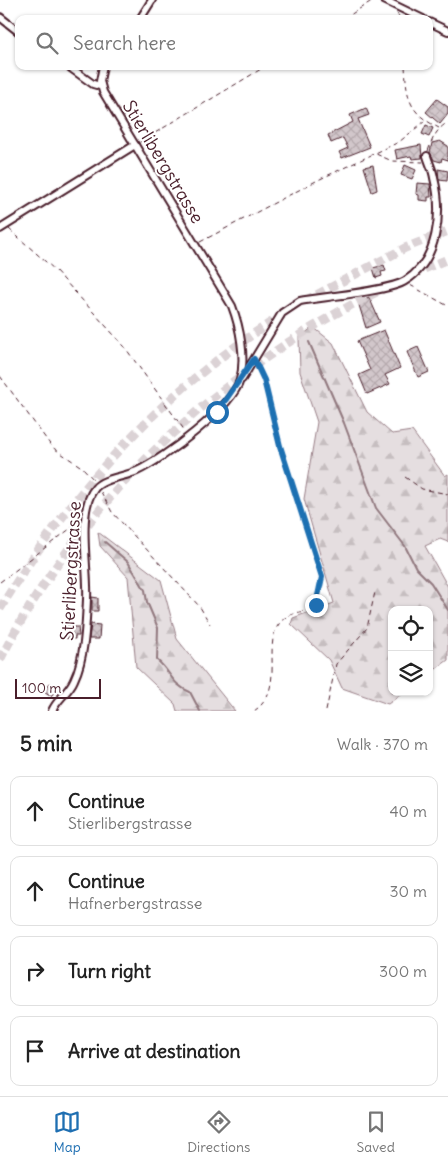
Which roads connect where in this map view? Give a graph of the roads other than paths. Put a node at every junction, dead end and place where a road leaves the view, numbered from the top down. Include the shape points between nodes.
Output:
1 (152, 0) edge
2 (384, 0) edge
3 (143, 15) edge
4 (415, 15) edge
5 (0, 17) edge
6 (433, 24) edge
7 (15, 29) edge
8 (448, 31) edge
9 (74, 70) edge
10 (102, 70) edge
11 (100, 86) junction
12 (135, 146) junction
13 (428, 159) road end
14 (2, 227) edge
15 (241, 353) junction
16 (254, 359) junction
17 (240, 382) junction
18 (52, 711) edge

1 - 3 lane
2 - 4 lane
5 - 7 lane
6 - 8 lane
9 - 11 lane
10 - 11 lane
11 - 12 lane, Stierlibergstrasse
12 - 14 lane
12 - 15 lane, Stierlibergstrasse via 232,306 238,320
13 - 16 lane via 438,208 428,259 405,282 300,301 291,306 282,313
15 - 16 lane
15 - 17 lane, Stierlibergstrasse
16 - 17 lane
17 - 18 lane, Stierlibergstrasse via 217,412 190,437 151,464 96,486 87,498 87,598 81,655 74,681

